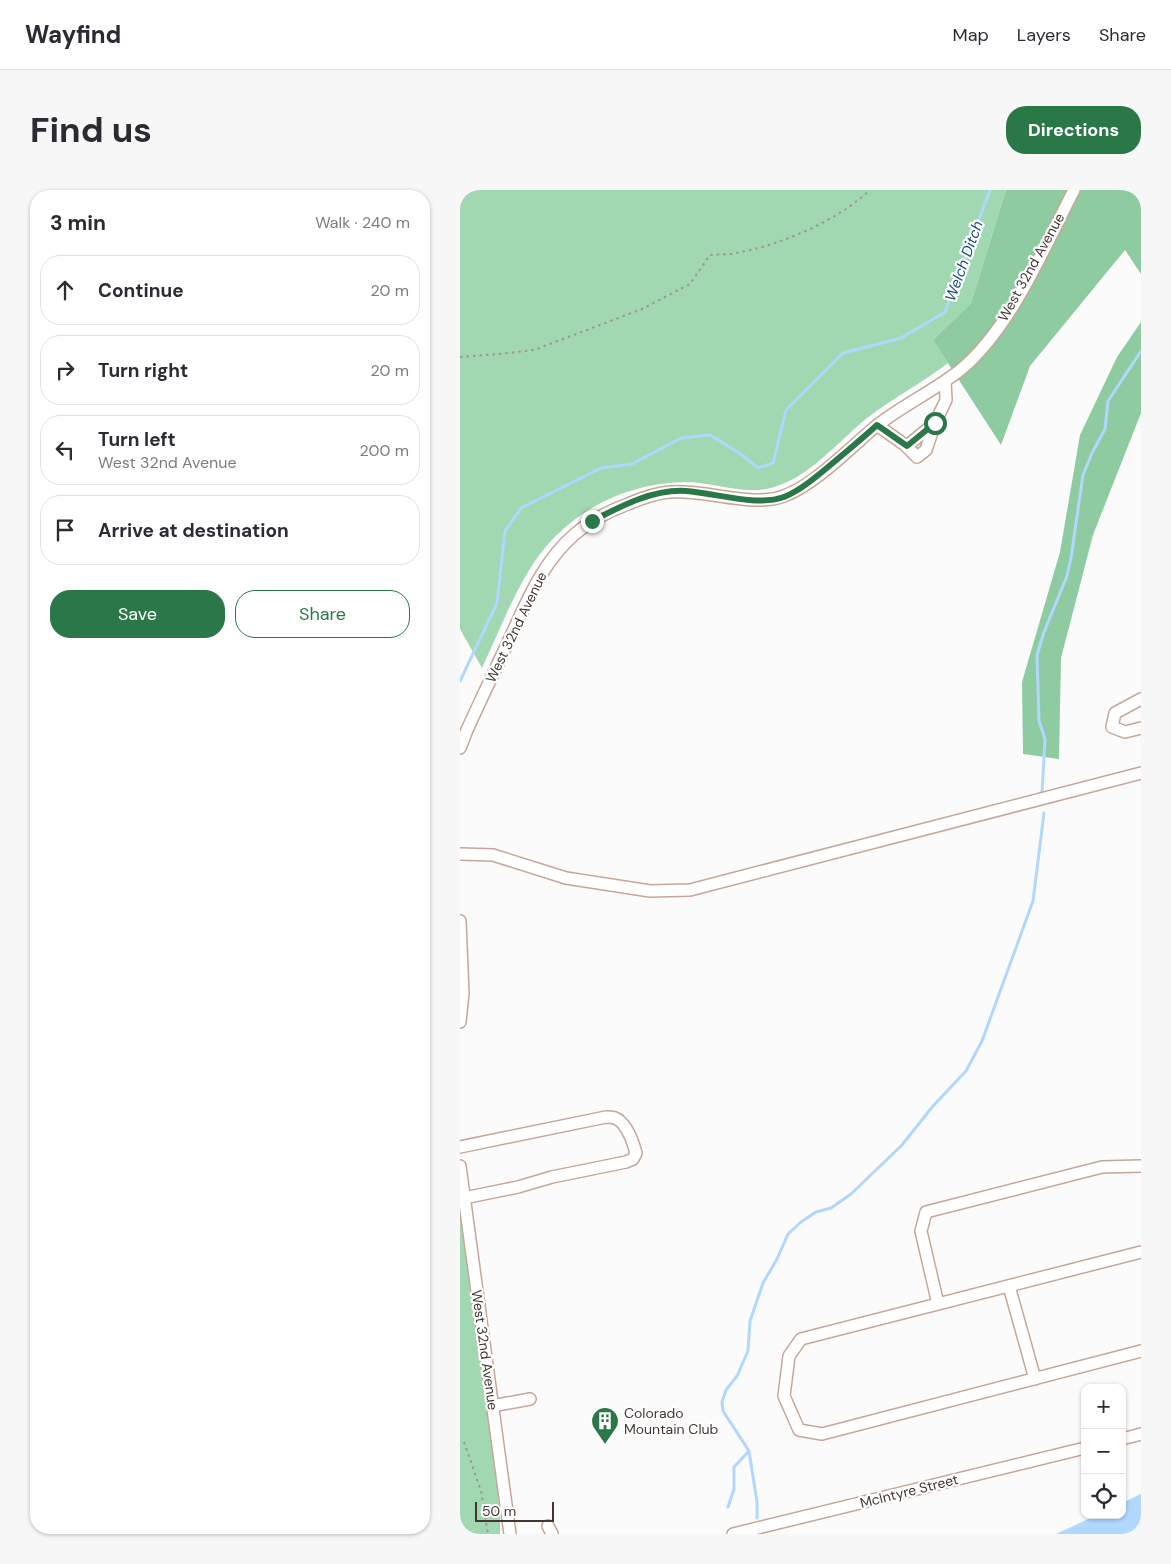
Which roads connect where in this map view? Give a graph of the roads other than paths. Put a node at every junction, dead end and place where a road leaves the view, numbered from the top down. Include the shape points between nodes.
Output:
1 (1074, 190) edge
2 (945, 381) junction
3 (877, 425) junction
4 (1141, 699) edge
5 (1141, 728) edge
6 (460, 748) edge
7 (1141, 773) edge
8 (460, 854) edge
9 (460, 921) edge
10 (462, 993) edge
11 (460, 1022) edge
12 (460, 1147) edge
13 (460, 1166) edge
14 (1141, 1166) edge
15 (464, 1198) junction
16 (1141, 1252) edge
17 (1009, 1286) junction
18 (938, 1304) junction
19 (1141, 1351) edge
20 (1034, 1379) junction
21 (530, 1399) dead end
22 (492, 1406) junction
23 (1141, 1434) edge
24 (1126, 1438) edge
25 (1081, 1449) edge
26 (768, 1530) edge
27 (510, 1534) edge
28 (733, 1534) edge

1 - 2 street, West 32nd Avenue via 1006,316 980,351
2 - 3 street, West 32nd Avenue
2 - 3 street via 946,400 935,423 907,446
3 - 6 street, West 32nd Avenue via 815,478 782,497 749,500 667,492 616,508 575,534 545,568 529,596
4 - 5 street via 1114,713 1112,727 1125,732
7 - 8 street via 690,890 650,891 566,878 493,856
9 - 10 street
10 - 11 street
12 - 15 street via 606,1117 615,1118 624,1126 636,1153 626,1162
13 - 15 street, West 32nd Avenue
14 - 18 street via 1102,1167 926,1212 921,1231
15 - 22 street, West 32nd Avenue
16 - 17 street
17 - 18 street
17 - 20 street
18 - 20 street via 801,1338 789,1356 784,1396 799,1430 822,1434
19 - 20 street
21 - 22 street
22 - 27 street, West 32nd Avenue
23 - 24 street
25 - 26 street, McIntyre Street
26 - 28 street, McIntyre Street

